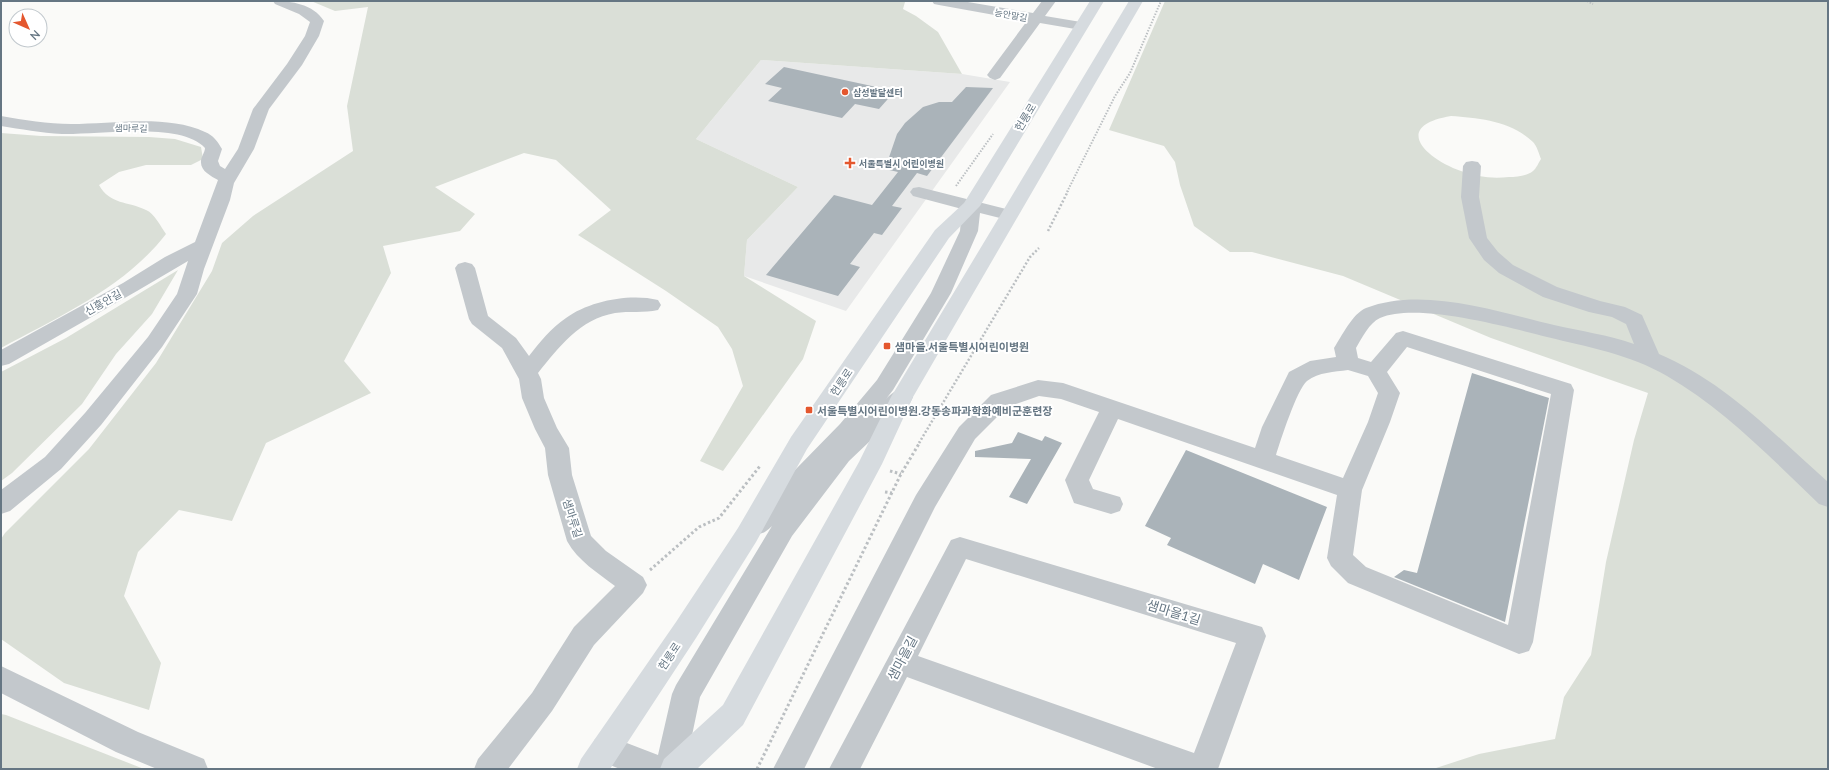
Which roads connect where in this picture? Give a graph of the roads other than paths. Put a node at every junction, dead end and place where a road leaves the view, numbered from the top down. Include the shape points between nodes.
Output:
1 (280, 1) edge
2 (940, 1) edge
3 (1049, 1) edge
4 (1097, 1) edge
5 (1136, 1) edge
6 (1034, 19) junction
7 (1081, 26) junction
8 (995, 75) dead end
9 (1, 121) edge
10 (1472, 166) dead end
11 (228, 178) junction
12 (919, 192) dead end
13 (971, 206) junction
14 (1008, 215) junction
15 (204, 245) junction
16 (465, 268) dead end
17 (651, 305) dead end
18 (1, 359) edge
19 (1650, 359) junction
20 (1348, 364) junction
21 (1376, 371) junction
22 (527, 372) junction
23 (902, 397) junction
24 (1112, 408) junction
25 (1263, 460) junction
26 (1350, 490) junction
27 (1828, 497) edge
28 (1, 504) edge
29 (1111, 504) dead end
30 (747, 535) junction
31 (960, 547) joint
32 (900, 662) junction
33 (1, 679) edge
34 (599, 759) edge
35 (193, 769) edge
36 (489, 769) edge
37 (657, 769) edge
38 (670, 769) edge
39 (675, 769) edge
40 (788, 769) edge
41 (844, 769) edge
42 (1198, 769) edge
43 (1203, 769) edge

1 - 11 street via 302,9 312,16 317,21 316,27 294,66 260,110 246,149
2 - 6 street, 능안말길
3 - 6 street
4 - 7 main road, 헌릉로
5 - 14 main road
6 - 7 street, 능안말길
6 - 8 street, 능안말길
7 - 13 main road, 헌릉로
9 - 11 street, 샘마루길 via 69,129 110,127 191,131 200,135 214,149 209,161 212,169
10 - 19 street via 1470,197 1478,238 1491,256 1506,269 1550,292 1618,312 1635,320
11 - 15 street
12 - 13 street
13 - 14 street
13 - 30 main road, 헌릉로 via 942,234 808,430
13 - 30 street via 969,231 941,293 885,385 848,430
14 - 23 main road
15 - 18 street, 신흥안길
15 - 28 street via 187,294 155,342 93,419 53,463
16 - 22 street, 샘마루길 via 479,319 509,343
17 - 22 street via 610,307 583,315 564,330
19 - 20 street via 1620,347 1473,314 1436,308 1394,307 1371,313 1356,331 1345,348
19 - 27 street via 1681,374 1742,418
20 - 21 street
20 - 25 street via 1318,366 1297,377 1273,427
21 - 26 street via 1389,393
21 - 26 street via 1403,338 1563,390 1519,642 1357,576 1340,558
22 - 36 street, 샘마루길 via 533,398 557,448 560,475 580,541 597,559 634,585 584,636 542,702
23 - 38 street via 841,456 783,529 686,694
23 - 39 main road via 870,464 733,715
24 - 25 street
24 - 29 street via 1077,480 1083,496
24 - 40 street via 1063,391 1038,388 999,401 967,433 925,502
25 - 26 street
30 - 34 main road, 헌릉로
31 - 32 street, 샘마을길
31 - 43 street, 샘마을1길 via 1252,636
32 - 41 street, 샘마을길
32 - 42 street
33 - 35 street via 127,742
34 - 37 street

